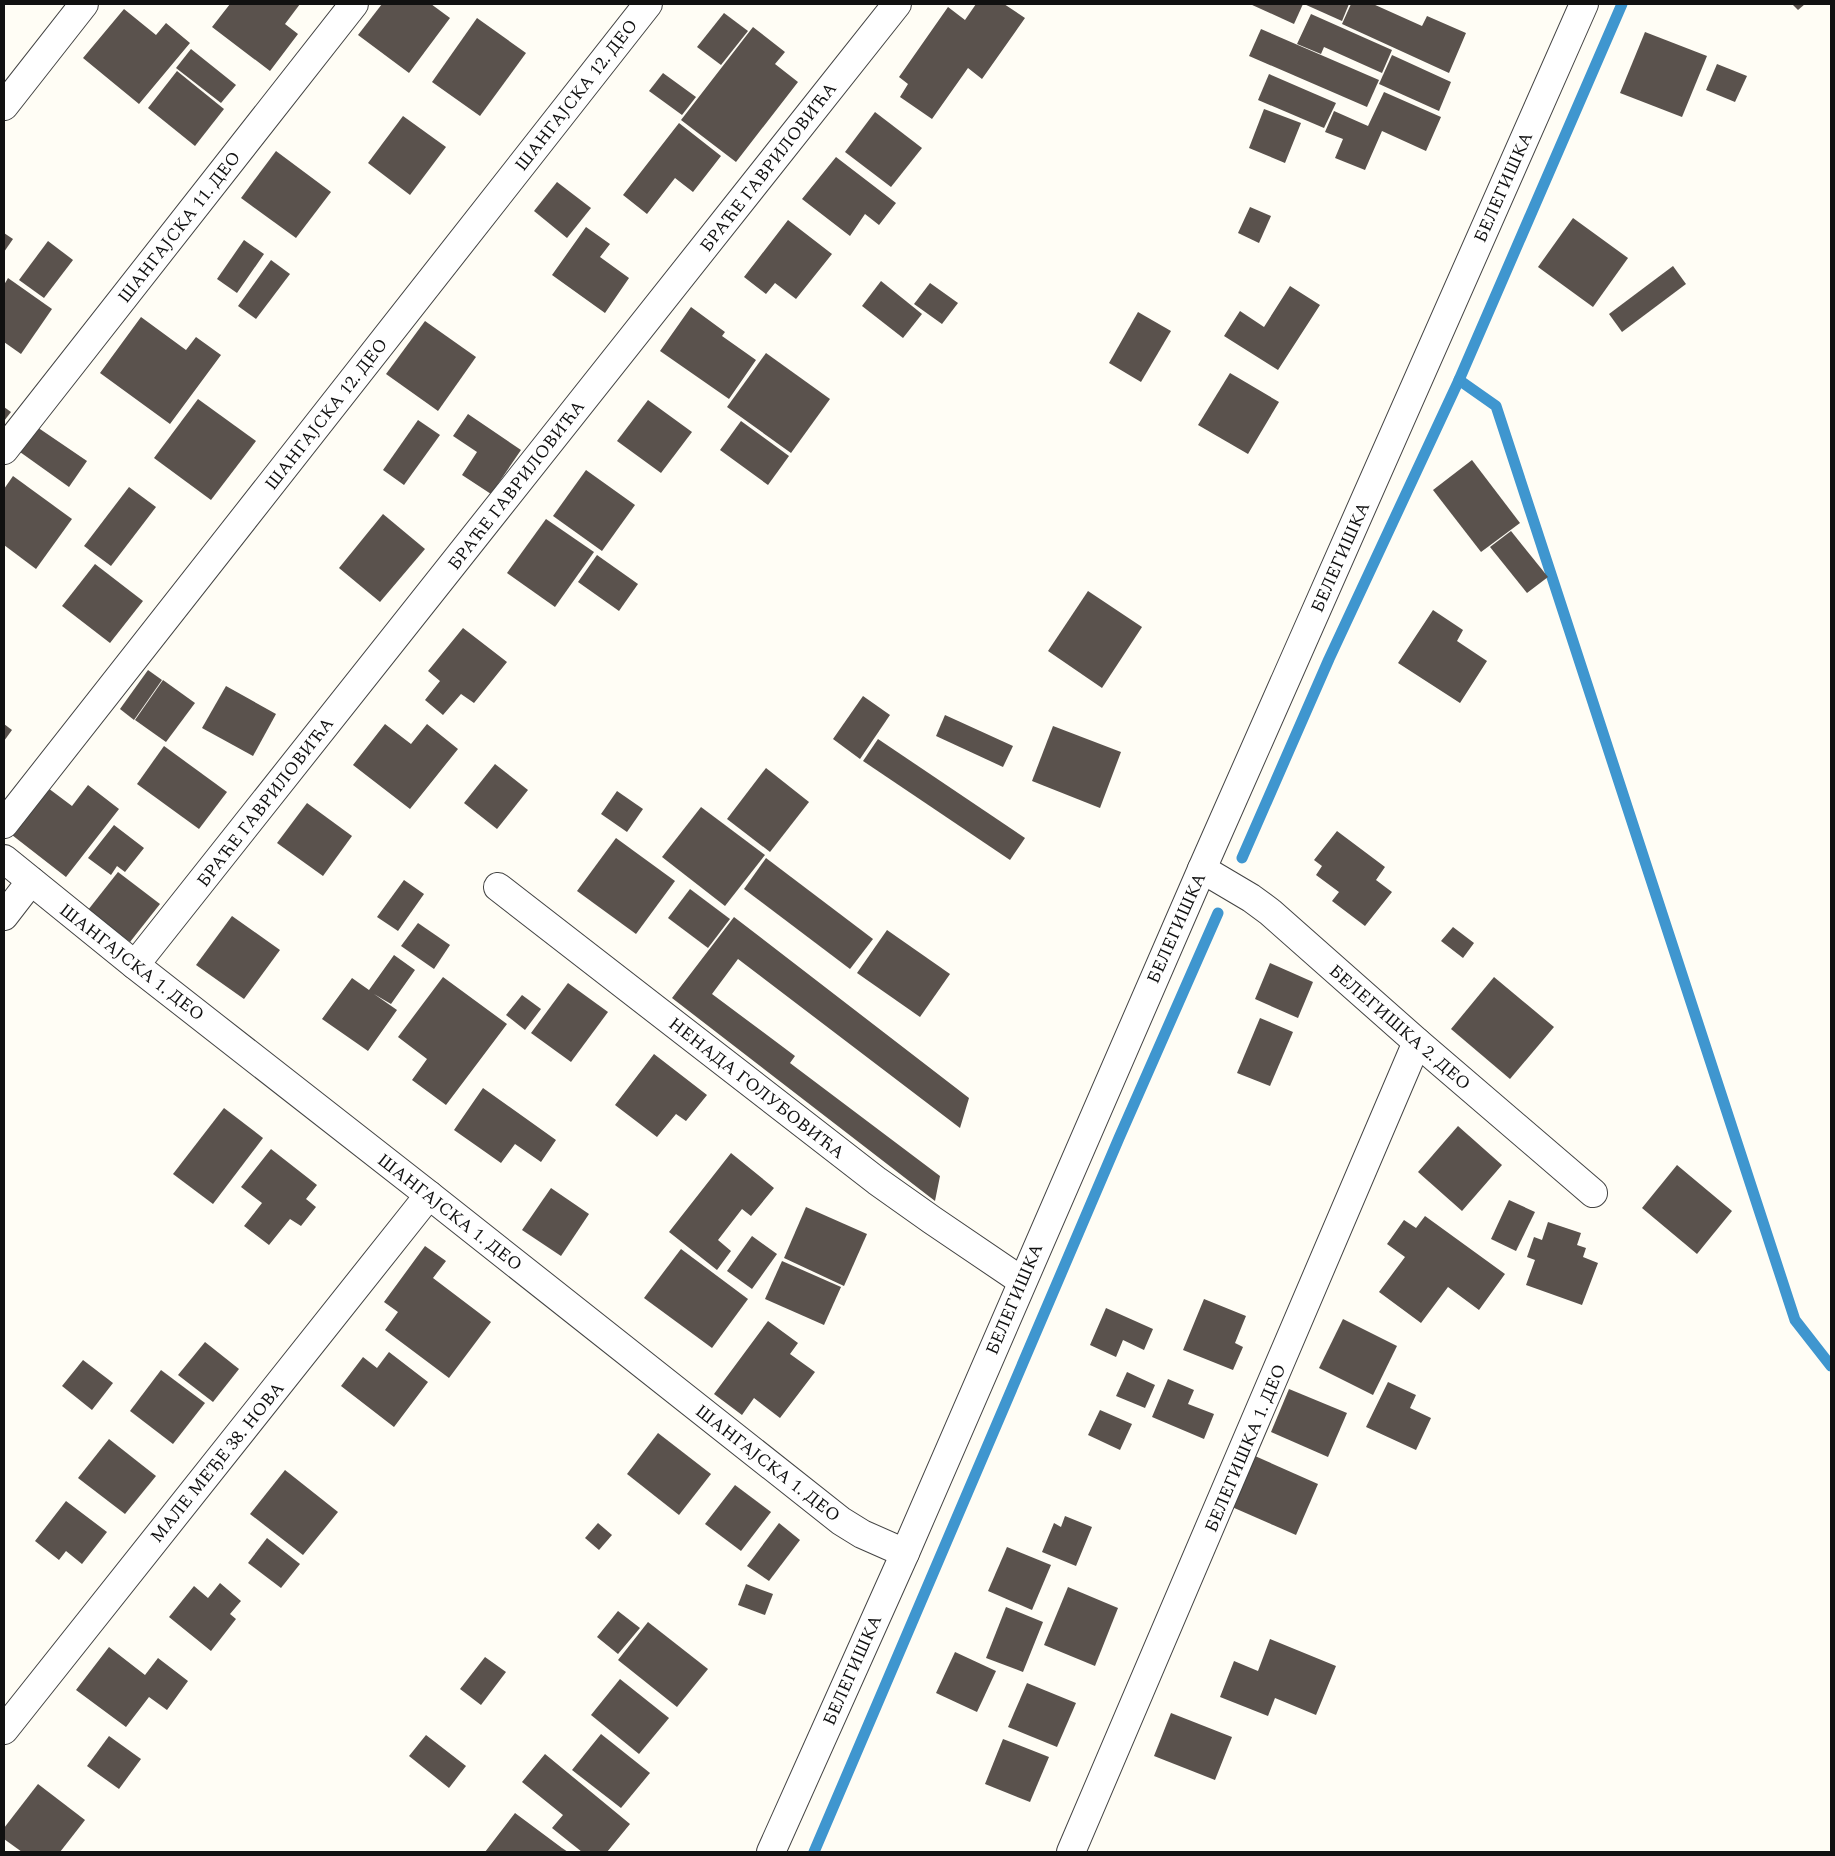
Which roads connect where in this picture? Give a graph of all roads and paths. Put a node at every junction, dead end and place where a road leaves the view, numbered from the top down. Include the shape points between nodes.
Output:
1 (84, 4) edge
2 (354, 4) edge
3 (648, 4) edge
4 (897, 4) edge
5 (1584, 4) edge
6 (4, 106) edge
7 (4, 450) edge
8 (4, 824) edge
9 (4, 859) edge
10 (1202, 869) junction
11 (31, 881) junction
12 (498, 887) dead end
13 (4, 916) edge
14 (135, 965) junction
15 (1417, 1042) junction
16 (1593, 1193) dead end
17 (429, 1195) junction
18 (1022, 1281) junction
19 (905, 1553) junction
20 (4, 1730) edge
21 (771, 1852) edge
22 (1071, 1852) edge

1 - 6 street
2 - 7 street, ШАНГАЈСКА 11. ДЕО
3 - 8 street, ШАНГАЈСКА 12. ДЕО
4 - 14 street, БРАЋЕ ГАВРИЛОВИЋА
5 - 10 street, БЕЛЕГИШКА
9 - 11 street, ШАНГАЈСКА 1. ДЕО
10 - 15 street, БЕЛЕГИШКА 2. ДЕО via 1270,912
10 - 18 street, БЕЛЕГИШКА
11 - 13 street
11 - 14 street, ШАНГАЈСКА 1. ДЕО
12 - 18 street, НЕНАДА ГОЛУБОВИЋА via 877,1181
14 - 17 street, ШАНГАЈСКА 1. ДЕО
15 - 16 street, БЕЛЕГИШКА 2. ДЕО
15 - 22 street, БЕЛЕГИШКА 1. ДЕО
17 - 19 street, ШАНГАЈСКА 1. ДЕО via 841,1521
17 - 20 street, МАЛЕ МЕЂЕ 38. НОВА
18 - 19 street, БЕЛЕГИШКА
19 - 21 street, БЕЛЕГИШКА

